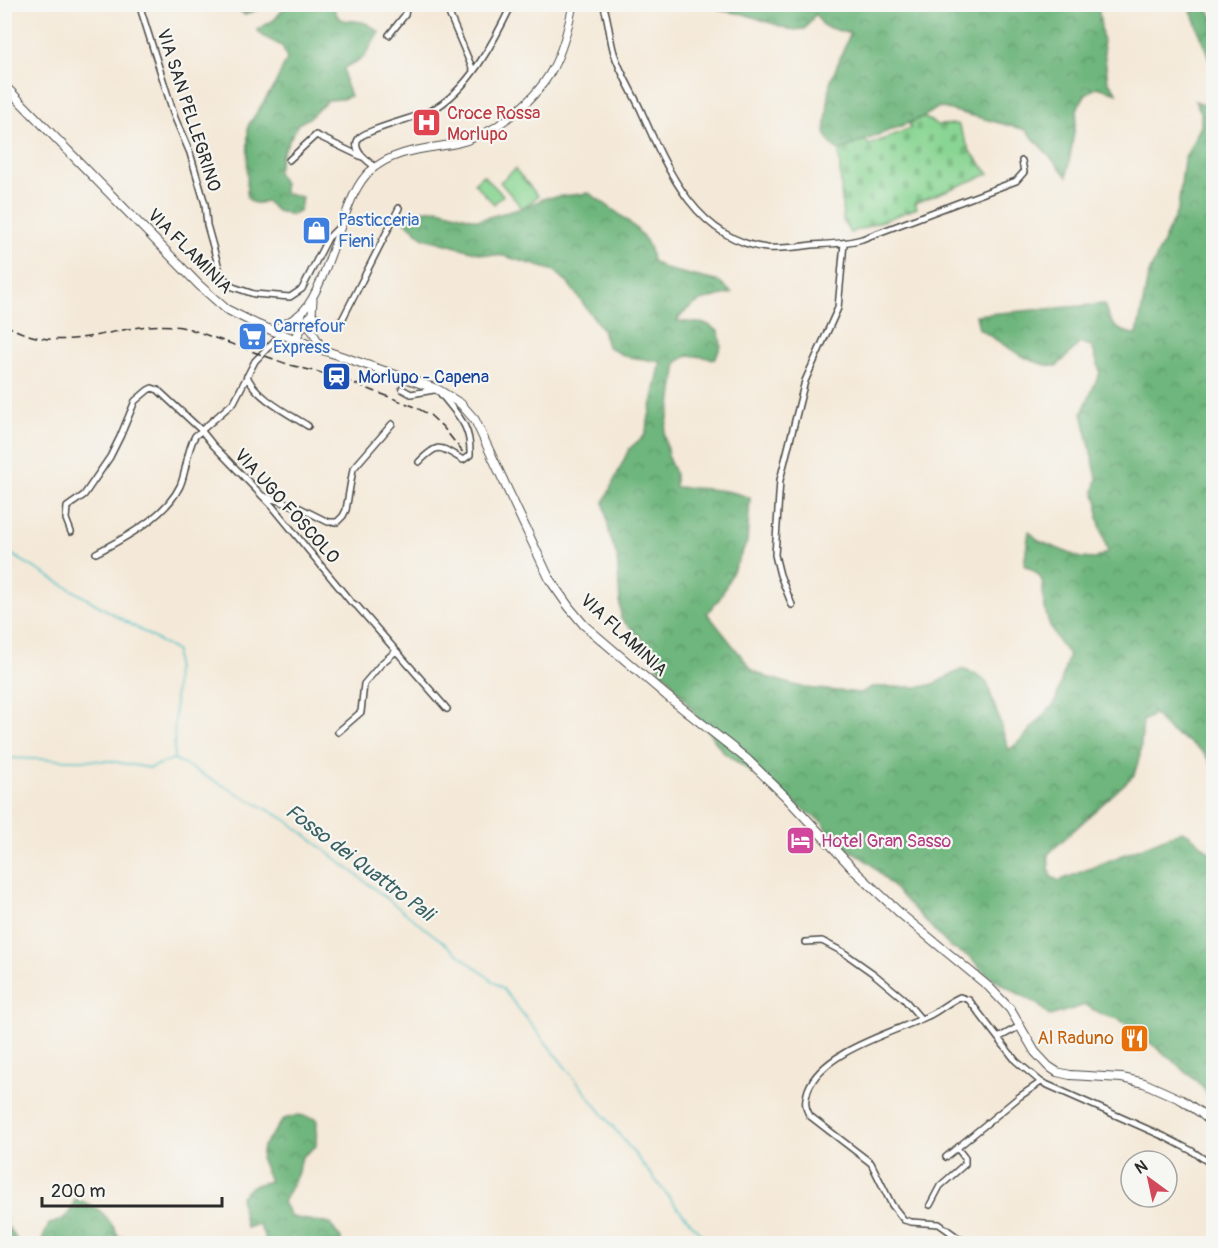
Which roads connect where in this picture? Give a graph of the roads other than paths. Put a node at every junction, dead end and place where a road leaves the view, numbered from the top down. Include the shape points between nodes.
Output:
1 (139, 4) edge
2 (407, 4) edge
3 (445, 4) edge
4 (512, 4) edge
5 (573, 4) edge
6 (603, 4) edge
7 (389, 34) dead end
8 (473, 70) junction
9 (4, 85) edge
10 (364, 158) junction
11 (289, 160) dead end
12 (1022, 161) dead end
13 (375, 167) junction
14 (399, 208) dead end
15 (341, 226) junction
16 (844, 243) junction
17 (314, 295) junction
18 (303, 311) junction
19 (311, 312) junction
20 (272, 330) junction
21 (281, 334) junction
22 (295, 340) junction
23 (323, 350) junction
24 (247, 376) junction
25 (402, 389) dead end
26 (437, 389) junction
27 (392, 424) dead end
28 (308, 426) dead end
29 (201, 430) junction
30 (418, 462) dead end
31 (261, 496) junction
32 (71, 532) dead end
33 (96, 553) dead end
34 (792, 605) dead end
35 (396, 652) junction
36 (447, 709) dead end
37 (338, 732) dead end
38 (805, 942) dead end
39 (921, 1019) junction
40 (1020, 1026) junction
41 (998, 1038) junction
42 (1041, 1082) junction
43 (1214, 1125) edge
44 (957, 1148) junction
45 (946, 1157) dead end
46 (1214, 1166) edge
47 (930, 1205) dead end
48 (967, 1244) edge

1 - 15 street, VIA SAN PELLEGRINO via 189,150 225,281 250,293 295,295 330,236
2 - 7 street via 406,14
3 - 8 street
4 - 8 street
5 - 13 main road via 552,72 525,105 477,138 408,152
6 - 16 street via 615,56 652,137 685,194 707,222 745,243 766,247
8 - 10 street via 455,93 437,107 361,136 357,148
9 - 20 main road, VIA FLAMINIA via 215,300 237,316
10 - 11 street via 316,135
10 - 13 street
12 - 16 street via 1024,172 1016,181
13 - 15 main road via 355,190
14 - 19 street via 343,319 327,324
15 - 17 main road
16 - 34 street via 838,308 805,381 780,480 775,555
17 - 18 main road
17 - 19 main road
18 - 20 main road
18 - 22 main road
19 - 22 main road
19 - 23 main road via 312,332
20 - 21 main road, VIA FLAMINIA
21 - 22 main road, VIA FLAMINIA
21 - 24 street via 260,355
22 - 23 main road, VIA FLAMINIA
23 - 26 main road, VIA FLAMINIA
24 - 28 street via 258,392
24 - 29 street via 234,402
25 - 26 street via 411,394
26 - 30 street via 464,422 470,455 463,460 439,447
26 - 40 main road, VIA FLAMINIA via 458,401 473,417 547,573 579,619 748,760 856,872 997,996
27 - 31 street via 354,466 346,512 337,522 327,522 298,507
29 - 31 street, VIA UGO FOSCOLO
29 - 32 street, VIA UGO FOSCOLO via 158,390 152,388 141,395 131,407 106,463 85,493 66,509
29 - 33 street via 191,444 174,496 141,526
31 - 35 street, VIA UGO FOSCOLO
35 - 36 street, VIA UGO FOSCOLO
35 - 37 street via 364,684 361,712
38 - 39 street via 822,941 843,952 904,999
39 - 41 street via 962,996
39 - 48 street via 873,1038 821,1069 810,1084 805,1107 810,1116 871,1163 904,1220 939,1224
40 - 41 street
40 - 43 main road, VIA FLAMINIA via 1039,1057 1057,1072 1144,1083 1188,1104
41 - 42 street via 1016,1061
42 - 44 street
42 - 46 street via 1165,1137
44 - 45 street
44 - 47 street via 965,1164 940,1186

